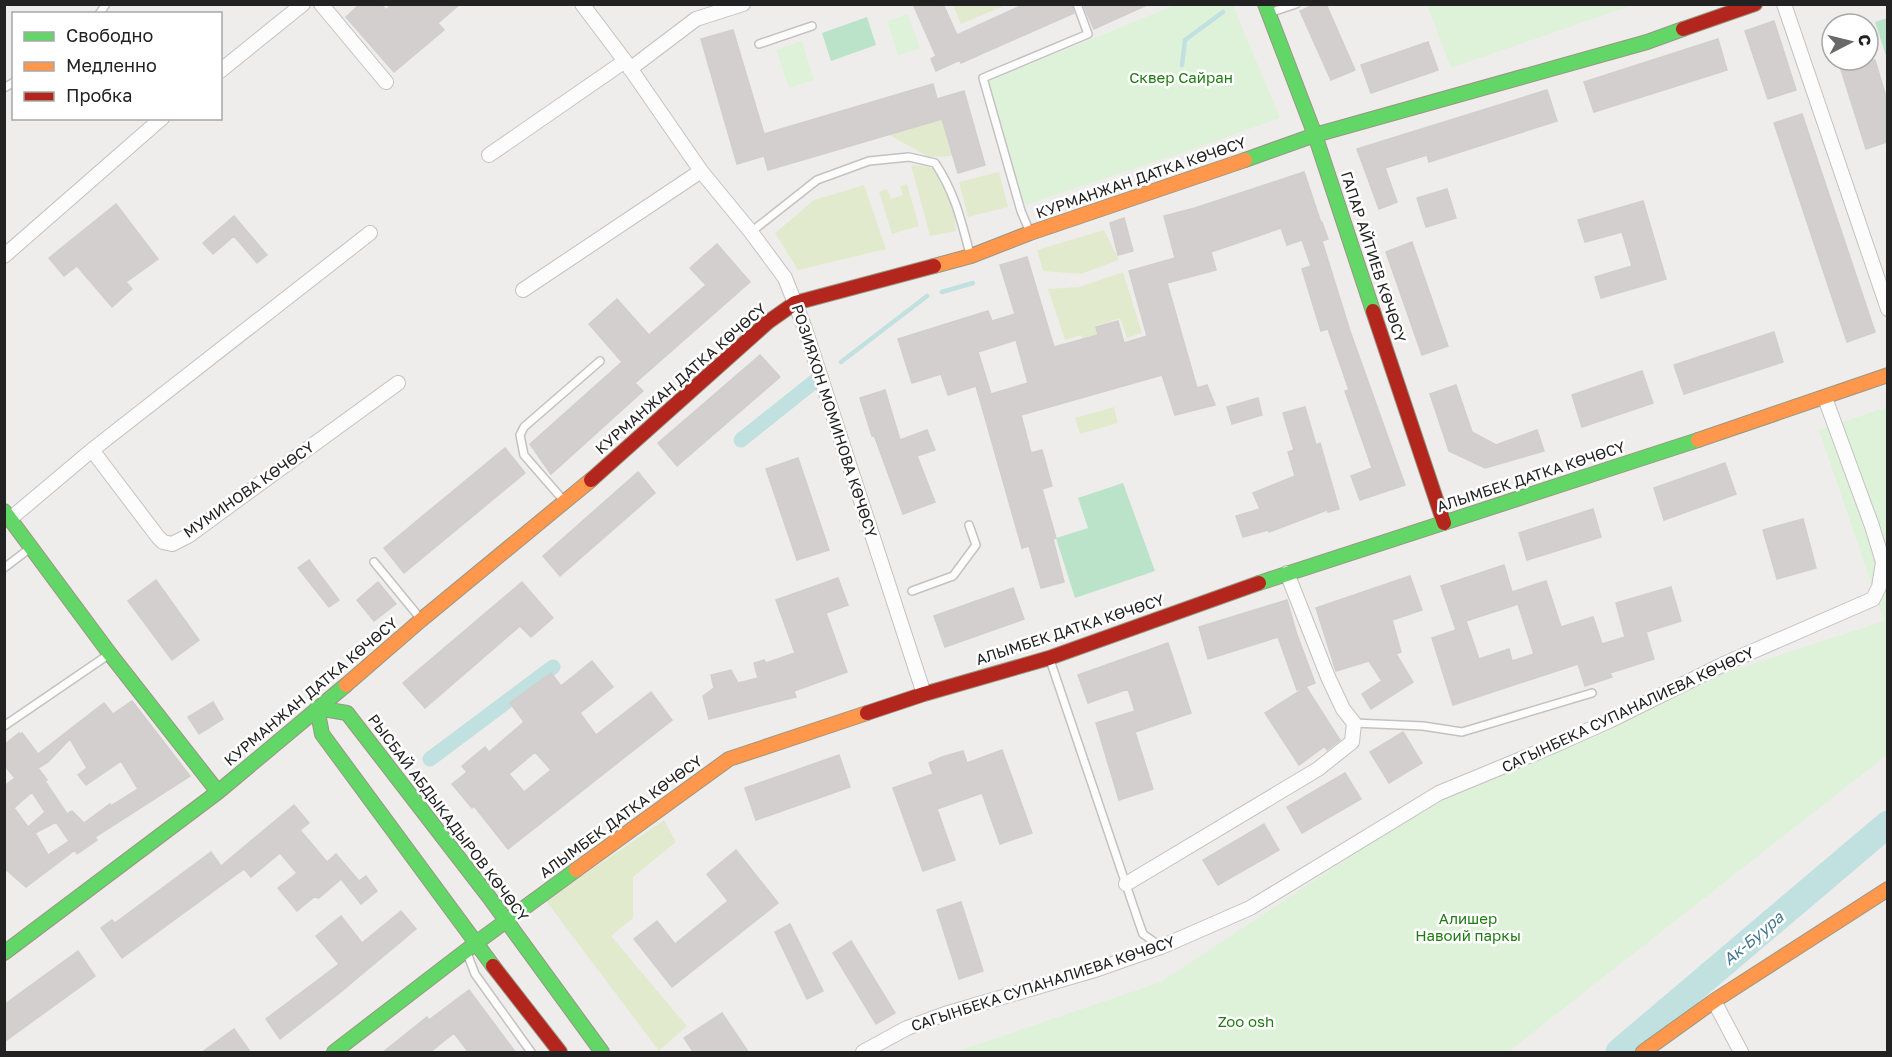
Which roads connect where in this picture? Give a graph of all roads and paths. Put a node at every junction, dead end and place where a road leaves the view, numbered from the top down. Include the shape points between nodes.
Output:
1 (303, 4) edge
2 (321, 4) edge
3 (582, 4) edge
4 (743, 4) edge
5 (1077, 4) edge
6 (1296, 4) edge
7 (1755, 4) edge
8 (1784, 4) edge
9 (1267, 9) edge
10 (812, 26) dead end
11 (759, 44) dead end
12 (628, 65) junction
13 (222, 68) edge
14 (386, 82) dead end
15 (160, 120) edge
16 (1315, 135) junction
17 (489, 155) dead end
18 (701, 171) junction
19 (751, 232) junction
20 (370, 233) dead end
21 (1030, 233) junction
22 (4, 256) edge
23 (971, 256) junction
24 (523, 290) dead end
25 (795, 303) junction
26 (1887, 309) edge
27 (600, 361) dead end
28 (1887, 375) edge
29 (398, 383) dead end
30 (1825, 398) junction
31 (92, 450) junction
32 (565, 503) junction
33 (7, 515) edge
34 (1444, 523) junction
35 (969, 525) dead end
36 (32, 548) junction
37 (374, 562) dead end
38 (4, 568) edge
39 (1287, 573) junction
40 (1883, 581) edge
41 (912, 591) dead end
42 (421, 620) junction
43 (110, 654) junction
44 (1049, 658) junction
45 (1592, 693) dead end
46 (924, 694) junction
47 (317, 708) junction
48 (1354, 723) junction
49 (4, 726) edge
50 (218, 792) junction
51 (1126, 884) junction
52 (1887, 889) edge
53 (506, 921) junction
54 (471, 947) junction
55 (1161, 947) junction
56 (4, 953) edge
57 (1714, 1001) junction
58 (334, 1053) edge
59 (531, 1053) edge
60 (560, 1053) edge
61 (602, 1053) edge
62 (863, 1053) edge
63 (1643, 1053) edge
64 (1742, 1053) edge

1 - 13 street
2 - 14 street
3 - 12 street, РОЗИЯХОН МОМИНОВА КӨЧӨСҮ
4 - 12 street via 696,19
5 - 21 lane via 1088,34 983,78
6 - 9 lane
7 - 16 main road, КУРМАНЖАН ДАТКА КӨЧӨСҮ via 1647,42
8 - 26 street
9 - 16 main road, ГАПАР АЙТИЕВ КӨЧӨСҮ
10 - 11 lane
12 - 17 street
12 - 18 street, РОЗИЯХОН МОМИНОВА КӨЧӨСҮ
15 - 22 street
16 - 21 main road, КУРМАНЖАН ДАТКА КӨЧӨСҮ
16 - 34 main road, ГАПАР АЙТИЕВ КӨЧӨСҮ
18 - 19 street, РОЗИЯХОН МОМИНОВА КӨЧӨСҮ
18 - 24 street
19 - 23 lane via 817,180 868,161 909,157 935,163 946,179 962,218
19 - 25 street, РОЗИЯХОН МОМИНОВА КӨЧӨСҮ via 785,278
20 - 31 street
21 - 23 main road, КУРМАНЖАН ДАТКА КӨЧӨСҮ
23 - 25 main road, КУРМАНЖАН ДАТКА КӨЧӨСҮ
25 - 32 main road, КУРМАНЖАН ДАТКА КӨЧӨСҮ via 768,322
25 - 46 street, РОЗИЯХОН МОМИНОВА КӨЧӨСҮ
27 - 32 lane via 524,427 520,435 524,455
28 - 30 main road, АЛЫМБЕК ДАТКА КӨЧӨСҮ
29 - 31 street, МУМИНОВА КӨЧӨСҮ via 172,544 158,537
30 - 34 main road, АЛЫМБЕК ДАТКА КӨЧӨСҮ
30 - 40 street, САГЫНБЕКА СУПАНАЛИЕВА КӨЧӨСҮ via 1883,562
31 - 33 street
32 - 42 main road, КУРМАНЖАН ДАТКА КӨЧӨСҮ
33 - 36 main road
34 - 39 main road, АЛЫМБЕК ДАТКА КӨЧӨСҮ
35 - 41 lane via 976,545 953,576
36 - 38 lane
36 - 43 main road
37 - 42 lane
39 - 44 main road, АЛЫМБЕК ДАТКА КӨЧӨСҮ
39 - 48 street via 1333,687
40 - 55 street, САГЫНБЕКА СУПАНАЛИЕВА КӨЧӨСҮ via 1873,598 1863,604 1726,663 1511,765 1439,793 1250,908
42 - 47 main road, КУРМАНЖАН ДАТКА КӨЧӨСҮ
43 - 49 lane
43 - 50 main road
44 - 46 main road, АЛЫМБЕК ДАТКА КӨЧӨСҮ
44 - 51 lane
45 - 48 lane via 1462,732
46 - 53 main road, АЛЫМБЕК ДАТКА КӨЧӨСҮ via 729,759
47 - 50 main road, КУРМАНЖАН ДАТКА КӨЧӨСҮ
47 - 53 main road, РЫСБАЙ АБДЫКАДЫРОВ КӨЧӨСҮ via 347,713
47 - 54 main road via 322,734
48 - 51 street via 1352,742 1318,769
50 - 56 main road, КУРМАНЖАН ДАТКА КӨЧӨСҮ
51 - 55 lane via 1143,934
52 - 57 main road
53 - 54 main road, АЛЫМБЕК ДАТКА КӨЧӨСҮ
53 - 61 main road, РЫСБАЙ АБДЫКАДЫРОВ КӨЧӨСҮ
54 - 58 main road, АЛЫМБЕК ДАТКА КӨЧӨСҮ
54 - 59 lane via 475,974
54 - 60 main road
55 - 62 street, САГЫНБЕКА СУПАНАЛИЕВА КӨЧӨСҮ via 907,1028
57 - 63 main road
57 - 64 street

